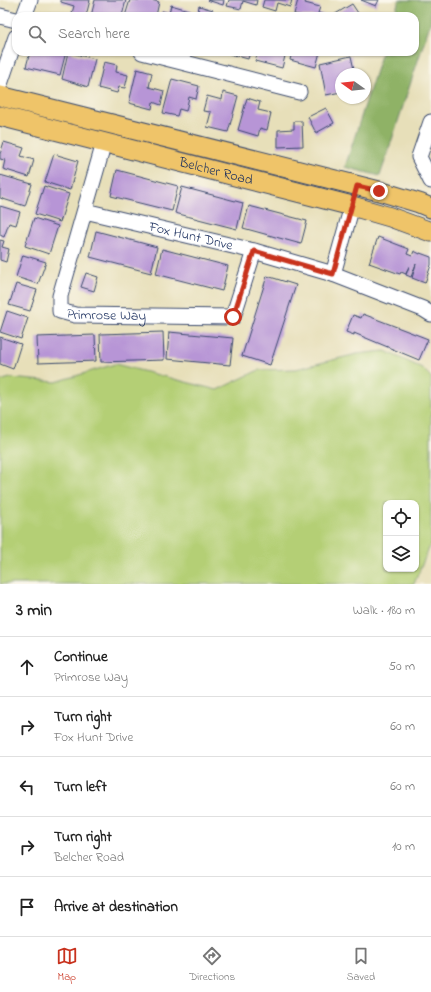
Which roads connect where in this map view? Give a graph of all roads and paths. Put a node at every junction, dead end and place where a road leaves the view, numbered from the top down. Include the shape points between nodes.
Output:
1 (30, 0) edge
2 (26, 12) edge
3 (0, 16) edge
4 (12, 19) edge
5 (12, 50) edge
6 (158, 56) edge
7 (0, 84) edge
8 (299, 92) dead end
9 (0, 96) edge
10 (0, 116) edge
11 (431, 122) edge
12 (104, 143) junction
13 (431, 181) edge
14 (357, 186) junction
15 (352, 206) junction
16 (431, 208) edge
17 (85, 211) junction
18 (431, 232) edge
19 (254, 251) junction
20 (333, 274) junction
21 (431, 314) edge

1 - 2 street
3 - 4 street
5 - 7 street
6 - 8 street
9 - 14 main road, Belcher Road
10 - 12 main road, Belcher Road
11 - 13 street via 419,156
12 - 15 main road, Belcher Road
12 - 17 street, Primrose Way
14 - 15 main road
14 - 16 main road, Belcher Road
15 - 18 main road, Belcher Road
15 - 20 street
17 - 19 street, Fox Hunt Drive
17 - 19 street, Primrose Way via 60,296 60,311 75,315 233,317
19 - 20 street, Fox Hunt Drive
20 - 21 street, Fox Hunt Drive

